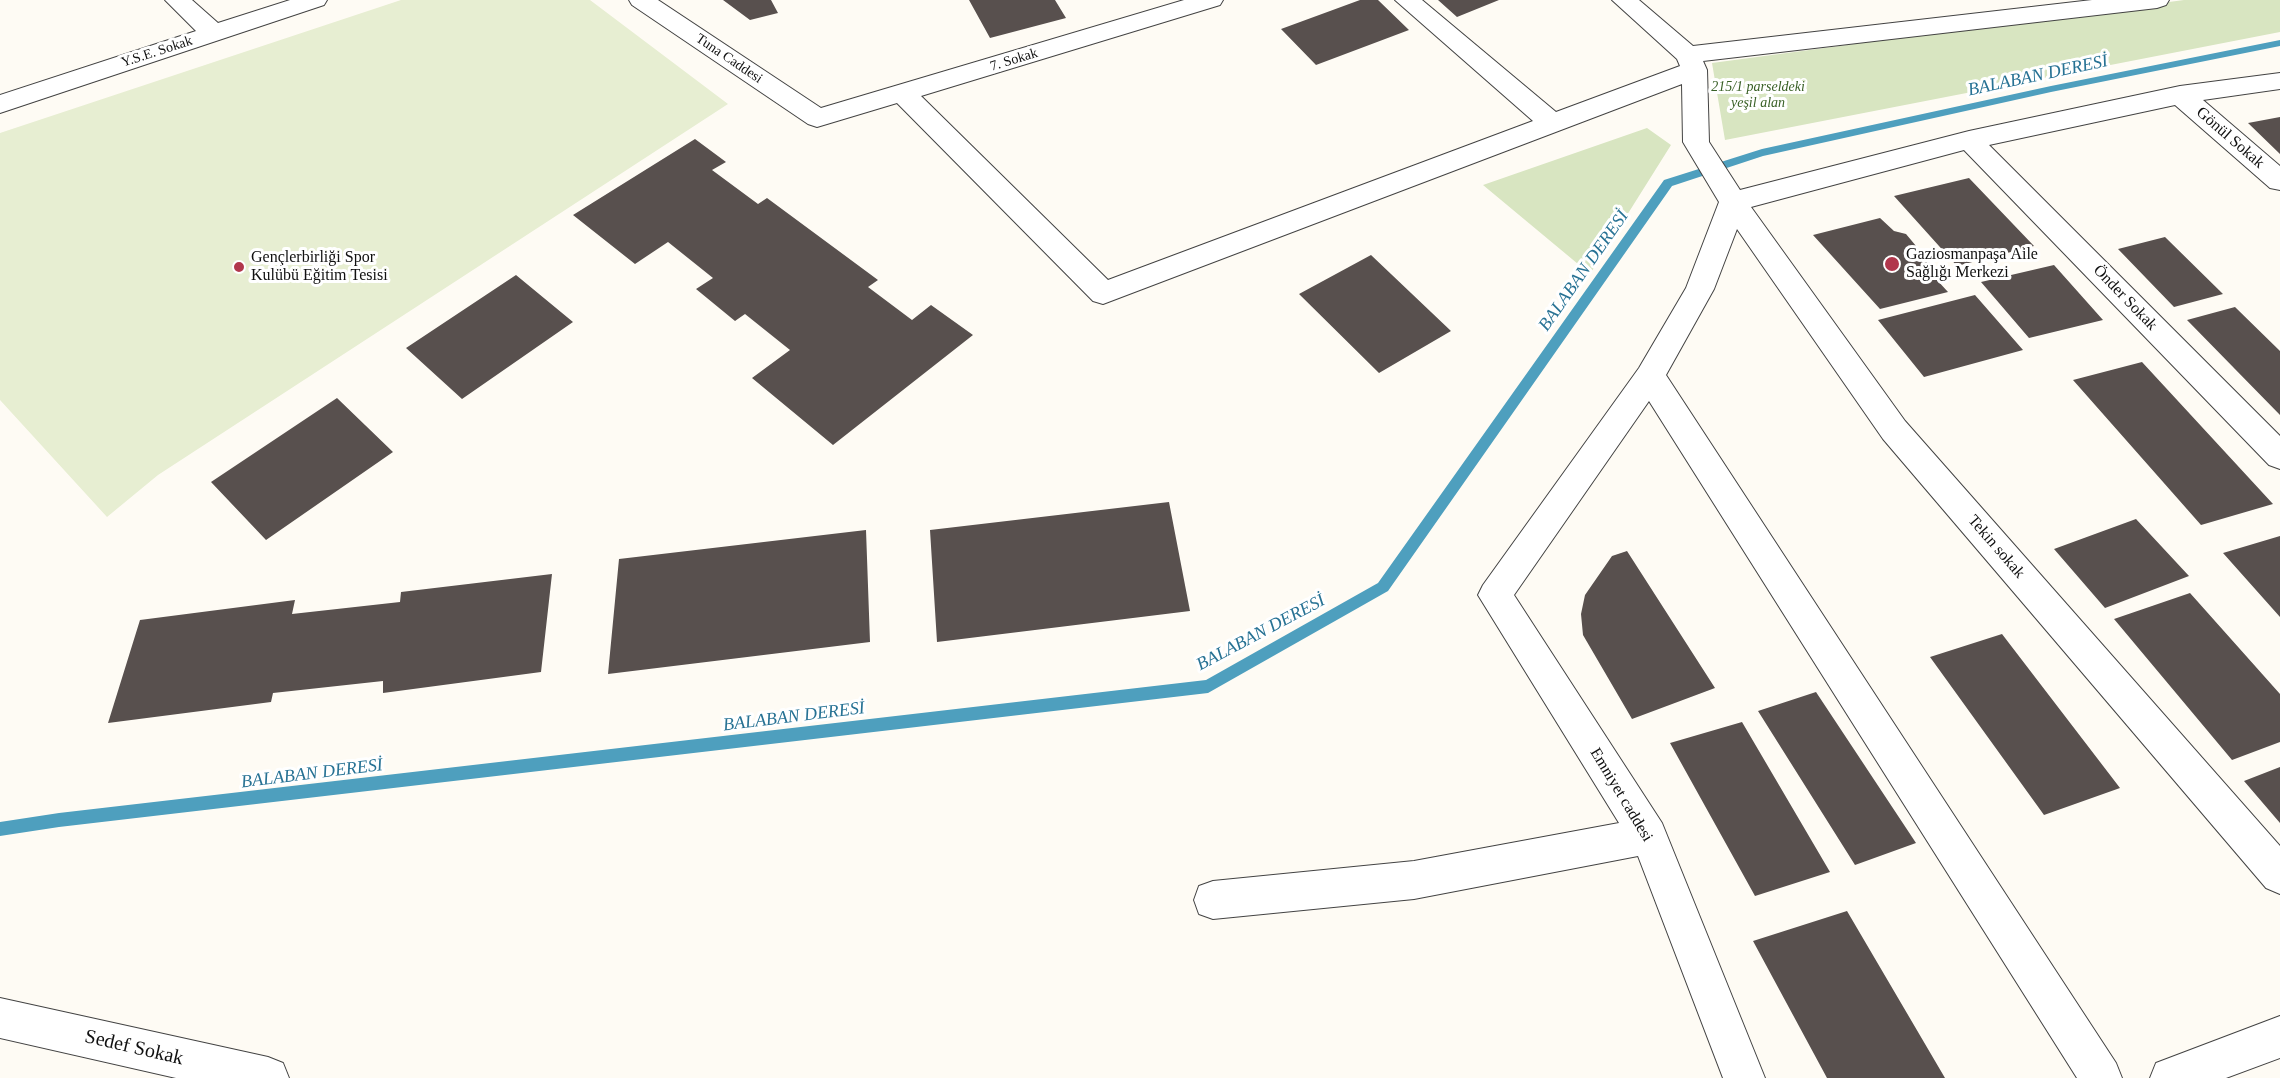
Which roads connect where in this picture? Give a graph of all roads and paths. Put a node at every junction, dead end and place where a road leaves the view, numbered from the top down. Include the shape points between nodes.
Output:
1 (177, 0) edge
2 (315, 0) edge
3 (641, 0) edge
4 (1211, 0) edge
5 (1407, 0) edge
6 (1624, 0) edge
7 (1969, 0) edge
8 (2157, 0) edge
9 (1996, 21) junction
10 (214, 33) junction
11 (1691, 63) junction
12 (2280, 81) edge
13 (903, 93) junction
14 (2180, 94) junction
15 (0, 104) edge
16 (817, 118) joint
17 (1552, 123) junction
18 (1970, 140) junction
19 (2280, 182) edge
20 (1733, 202) junction
21 (1650, 376) junction
22 (2280, 456) edge
23 (1648, 837) junction
24 (2280, 875) edge
25 (1213, 900) dead end
26 (0, 1018) edge
27 (2280, 1037) edge
28 (268, 1078) edge
29 (1743, 1078) edge
30 (2101, 1078) edge
31 (2171, 1078) edge

1 - 10 street
2 - 10 street, Y.S.E. Sokak
3 - 16 street, Tuna Caddesi
4 - 13 street, 7. Sokak
5 - 17 street
6 - 11 street
7 - 9 street
8 - 9 street
9 - 11 street
10 - 15 street, Y.S.E. Sokak
11 - 17 street
11 - 20 street, Tekin sokak via 1696,142
12 - 14 street
13 - 16 street, 7. Sokak
13 - 17 street via 1103,293
14 - 18 street
14 - 19 street, Gönül Sokak
18 - 20 street
18 - 22 street, Önder Sokak
20 - 21 street via 1700,289
20 - 24 street, Tekin sokak via 1894,430
21 - 23 street, Emniyet caddesi via 1495,595
21 - 30 street
23 - 25 street via 1414,880
23 - 29 street, Emniyet caddesi
26 - 28 street, Sedef Sokak
27 - 31 street

